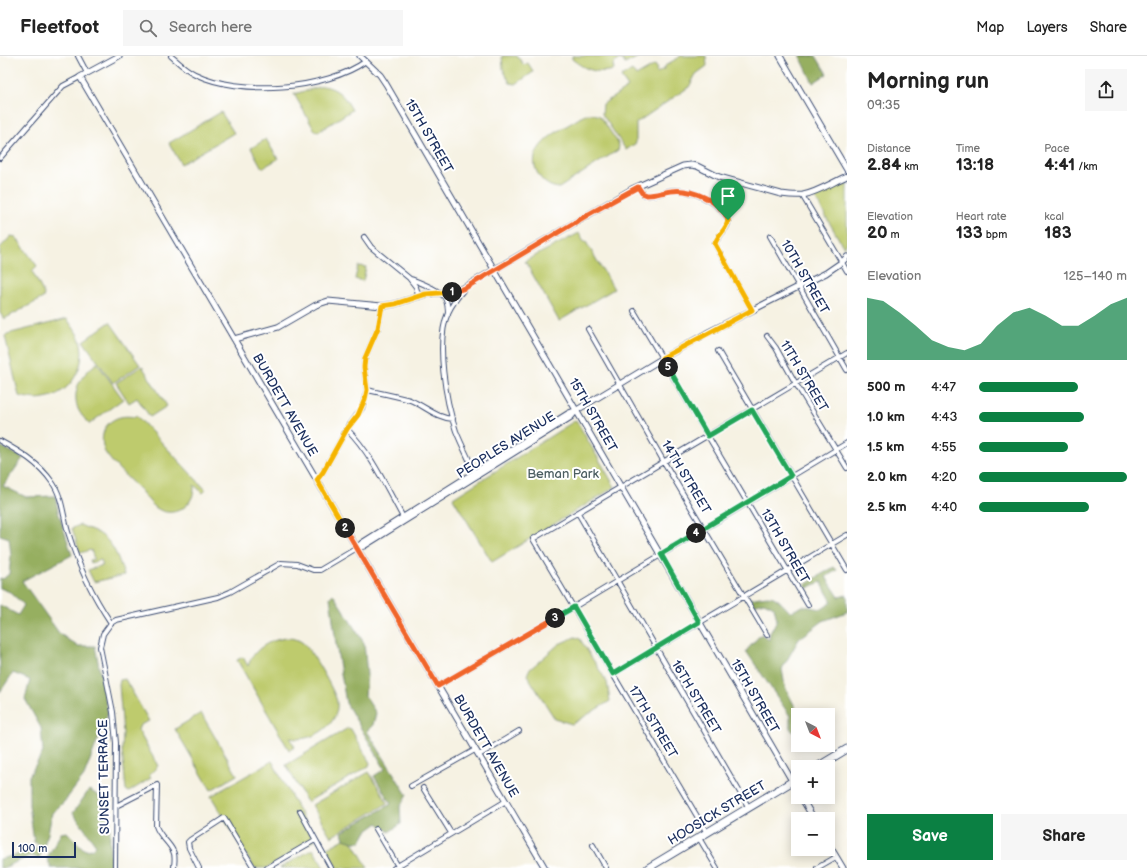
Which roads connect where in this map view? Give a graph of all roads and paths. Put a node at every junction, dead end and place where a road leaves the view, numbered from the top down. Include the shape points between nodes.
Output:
1 (78, 56) edge
2 (119, 56) edge
3 (171, 56) edge
4 (360, 56) edge
5 (780, 56) edge
6 (366, 61) junction
7 (87, 73) junction
8 (80, 77) junction
9 (0, 158) edge
10 (847, 170) edge
11 (847, 176) edge
12 (638, 187) junction
13 (802, 195) junction
14 (364, 236) dead end
15 (770, 236) dead end
16 (847, 258) edge
17 (842, 262) junction
18 (495, 269) junction
19 (847, 271) edge
20 (409, 278) junction
21 (799, 287) junction
22 (465, 288) junction
23 (440, 293) junction
24 (420, 297) junction
25 (382, 306) junction
26 (752, 310) junction
27 (634, 311) dead end
28 (448, 314) junction
29 (588, 329) dead end
30 (767, 336) dead end
31 (234, 339) junction
32 (718, 351) dead end
33 (847, 353) edge
34 (662, 358) junction
35 (839, 358) junction
36 (847, 370) edge
37 (620, 384) junction
38 (796, 384) junction
39 (367, 390) junction
40 (577, 410) junction
41 (752, 410) junction
42 (453, 419) junction
43 (347, 429) junction
44 (708, 436) junction
45 (0, 441) edge
46 (847, 443) edge
47 (837, 450) junction
48 (664, 462) junction
49 (847, 468) edge
50 (475, 474) junction
51 (791, 476) junction
52 (317, 480) junction
53 (621, 487) junction
54 (748, 502) junction
55 (578, 513) junction
56 (404, 519) junction
57 (704, 528) junction
58 (847, 535) edge
59 (832, 544) junction
60 (357, 548) junction
61 (661, 554) junction
62 (788, 570) junction
63 (847, 570) edge
64 (617, 580) junction
65 (743, 596) junction
66 (808, 605) dead end
67 (574, 607) junction
68 (699, 622) junction
69 (111, 623) junction
70 (767, 636) dead end
71 (656, 649) junction
72 (613, 674) junction
73 (438, 686) junction
74 (519, 731) dead end
75 (847, 749) edge
76 (475, 750) junction
77 (479, 755) junction
78 (829, 760) edge
79 (791, 773) edge
80 (791, 782) edge
81 (411, 786) dead end
82 (423, 788) dead end
83 (506, 801) junction
84 (116, 806) junction
85 (749, 808) junction
86 (300, 811) dead end
87 (376, 829) dead end
88 (451, 833) junction
89 (706, 833) junction
90 (699, 838) junction
91 (315, 840) junction
92 (593, 845) dead end
93 (836, 857) joint
94 (844, 866) edge
95 (397, 867) edge
96 (115, 868) edge
97 (174, 868) edge
98 (199, 868) edge
99 (254, 868) edge
100 (267, 868) edge
101 (331, 868) edge
102 (545, 868) edge
103 (606, 868) edge
104 (648, 868) edge
105 (717, 868) edge
106 (816, 868) edge

1 - 7 street
2 - 7 street
3 - 6 street via 181,66 203,78 258,88 315,81 349,71
4 - 6 street, 15TH STREET
5 - 10 street
6 - 18 street, 15TH STREET via 386,84
7 - 8 street
8 - 9 street via 63,86
8 - 31 street, BURDETT AVENUE
11 - 13 street
12 - 13 street via 683,166 691,165 719,177 781,194
12 - 18 street
12 - 26 street via 647,195 671,191 694,193 705,198 727,216 728,223 715,244
13 - 17 street
14 - 20 street via 371,247
15 - 21 street, 10TH STREET
16 - 17 street, PEOPLES AVENUE
17 - 19 street
17 - 21 street, PEOPLES AVENUE
18 - 22 street
18 - 40 street, 15TH STREET
20 - 23 street
20 - 24 street via 416,286
21 - 26 street, PEOPLES AVENUE
21 - 35 street, 10TH STREET
22 - 23 street
22 - 28 street
23 - 24 street
23 - 28 street via 445,298
24 - 25 street
25 - 31 street via 323,302 278,327
25 - 39 street via 378,328 365,358
26 - 34 street, PEOPLES AVENUE
27 - 34 street, 13TH STREET
28 - 42 street via 442,340 442,366
29 - 37 street, 14TH STREET
30 - 38 street, 11TH STREET
31 - 52 street, BURDETT AVENUE
32 - 41 street
33 - 35 street
34 - 37 street, PEOPLES AVENUE
34 - 44 street, 13TH STREET
35 - 36 street, 10TH STREET
35 - 38 street
37 - 40 street, PEOPLES AVENUE
37 - 48 street, 14TH STREET
38 - 41 street
38 - 47 street, 11TH STREET
39 - 42 street via 410,401 444,419
39 - 43 street via 362,408
40 - 50 street, PEOPLES AVENUE
40 - 53 street, 15TH STREET
41 - 44 street
41 - 51 street
42 - 50 street via 456,432
43 - 52 street
43 - 56 street via 367,454
44 - 48 street
44 - 54 street, 13TH STREET
45 - 69 street via 25,455 43,470 57,490 78,561
46 - 47 street
47 - 49 street, 11TH STREET
47 - 51 street
48 - 53 street
48 - 57 street, 14TH STREET
50 - 56 street, PEOPLES AVENUE
51 - 54 street
51 - 59 street
52 - 60 street, BURDETT AVENUE
53 - 55 street
53 - 61 street, 15TH STREET
54 - 57 street
54 - 62 street, 13TH STREET
55 - 64 street, 16TH STREET
55 - 67 street, 17TH STREET via 533,539
56 - 60 street, PEOPLES AVENUE
57 - 61 street
57 - 65 street, 14TH STREET
58 - 59 street
59 - 62 street
59 - 63 street
60 - 69 street, PEOPLES AVENUE via 320,570 298,564 281,563 224,595
60 - 73 street, BURDETT AVENUE
61 - 64 street
61 - 68 street, 15TH STREET
62 - 65 street
62 - 66 street, 13TH STREET
64 - 67 street
64 - 71 street, 16TH STREET
65 - 68 street
65 - 70 street, 14TH STREET
67 - 72 street, 17TH STREET
67 - 73 street
68 - 71 street
68 - 79 street, 15TH STREET
69 - 84 street, SUNSET TERRACE via 103,634 100,647 115,728
71 - 72 street
71 - 85 street, 16TH STREET
72 - 89 street, 17TH STREET
73 - 76 street, BURDETT AVENUE
74 - 77 street
75 - 78 highway
76 - 77 street, BURDETT AVENUE
76 - 81 street
77 - 83 street, BURDETT AVENUE
80 - 85 highway, HOOSICK STREET
82 - 88 street
83 - 88 street
83 - 102 street, BURDETT AVENUE
84 - 96 street, SUNSET TERRACE
84 - 97 street via 157,785 156,826 173,851
85 - 89 highway, HOOSICK STREET
86 - 91 street
87 - 95 street
88 - 95 street
89 - 90 highway, HOOSICK STREET
90 - 104 highway, HOOSICK STREET
90 - 105 street
91 - 100 street
91 - 101 street
92 - 103 street
93 - 94 street
93 - 106 street
98 - 99 street via 188,842 224,818

